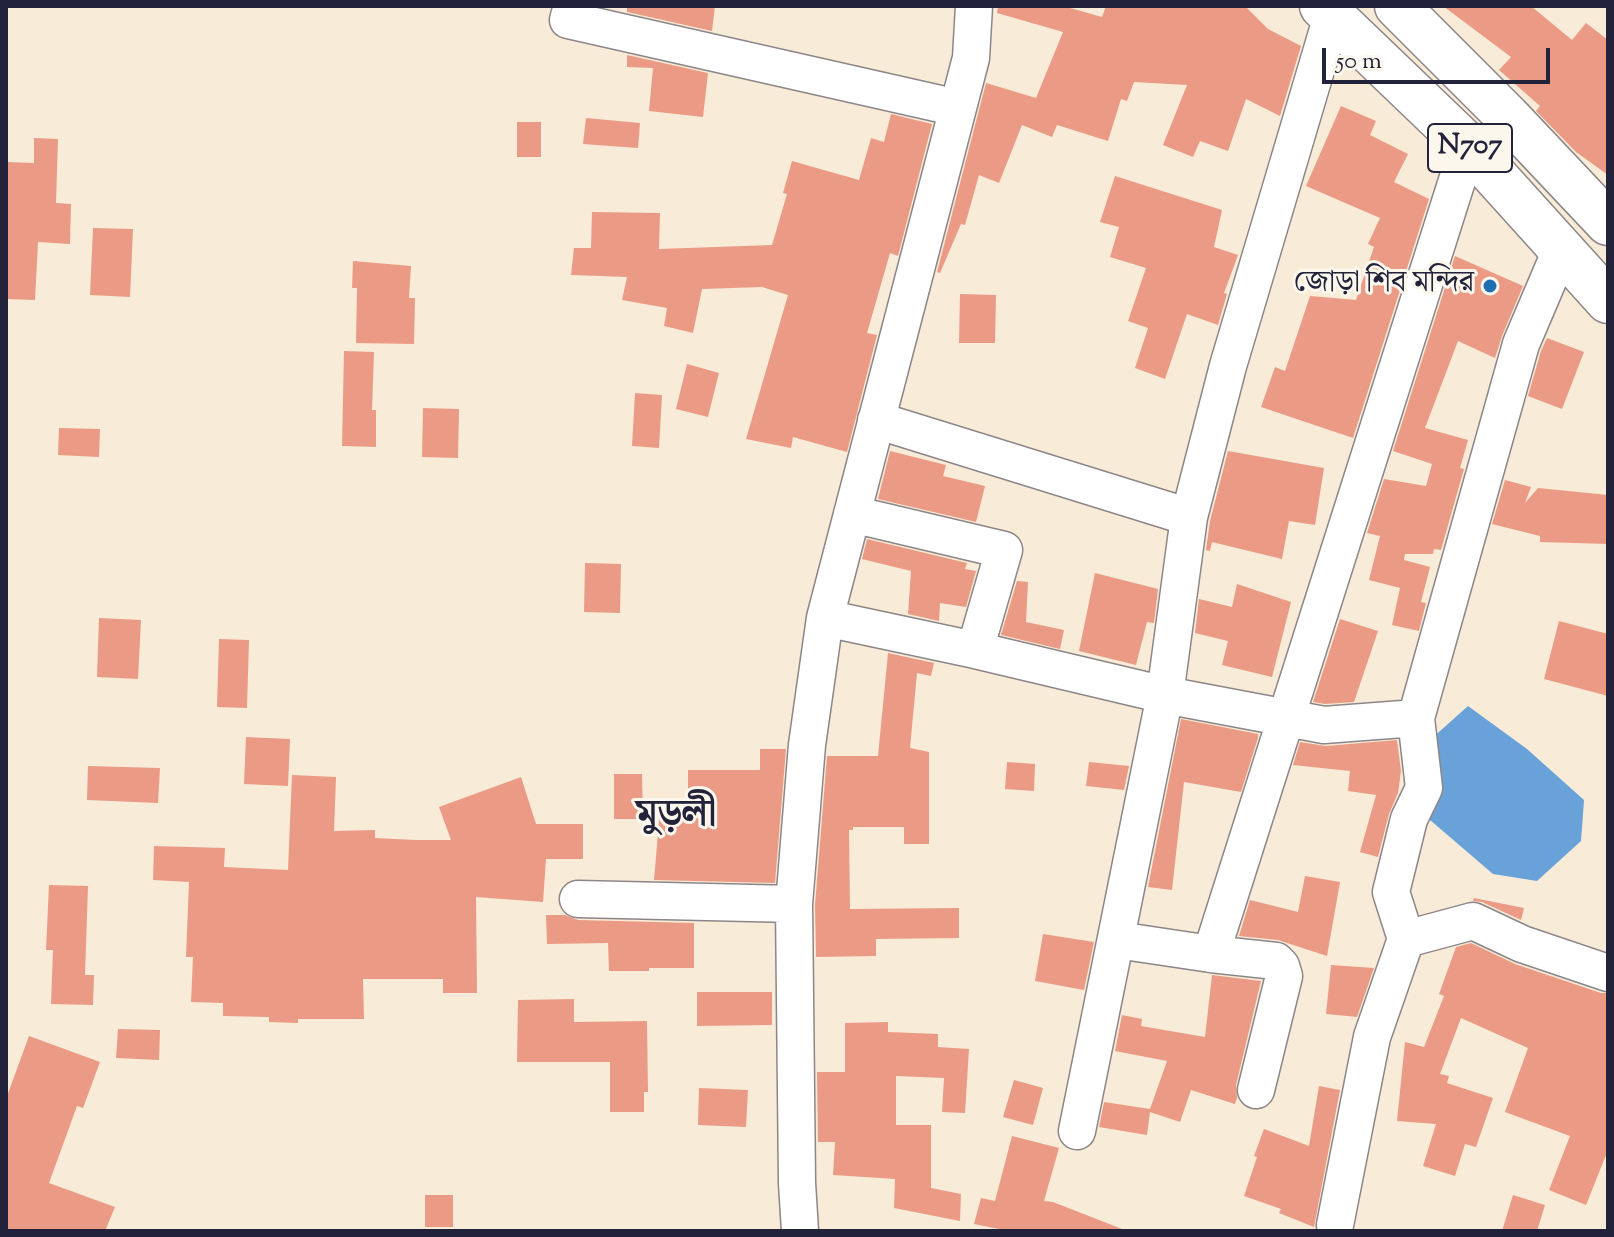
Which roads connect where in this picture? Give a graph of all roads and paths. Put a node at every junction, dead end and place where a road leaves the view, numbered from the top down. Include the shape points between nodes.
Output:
1 (572, 6) edge
2 (974, 6) edge
3 (1397, 6) edge
4 (1327, 11) edge
5 (958, 108) junction
6 (1468, 146) junction
7 (1608, 223) edge
8 (1561, 250) junction
9 (1608, 301) edge
10 (876, 420) junction
11 (852, 514) junction
12 (1189, 517) junction
13 (825, 618) junction
14 (975, 650) junction
15 (1165, 695) junction
16 (1416, 718) junction
17 (578, 899) dead end
18 (794, 904) junction
19 (1406, 939) junction
20 (1117, 940) junction
21 (1211, 954) junction
22 (1608, 973) edge
23 (1256, 1090) dead end
24 (1077, 1131) dead end
25 (1335, 1225) dead end
26 (800, 1231) edge

1 - 5 street via 568,20
2 - 5 street via 971,58
3 - 7 highway, N707
4 - 6 highway, N707
4 - 12 street
5 - 10 street
6 - 8 highway, N707
6 - 21 street
8 - 9 highway, N707
8 - 16 street via 1521,344
10 - 11 street
10 - 12 street
11 - 13 street
11 - 14 street via 1004,550
12 - 15 street
13 - 14 street
13 - 18 street via 807,745
14 - 15 street
15 - 16 street via 1324,725
15 - 20 street
16 - 19 street via 1424,788 1409,819 1391,892
17 - 18 street
18 - 26 street
19 - 22 street via 1473,921
19 - 25 street via 1372,1037
20 - 21 street
20 - 24 street
21 - 23 street via 1276,961 1281,966 1284,976

